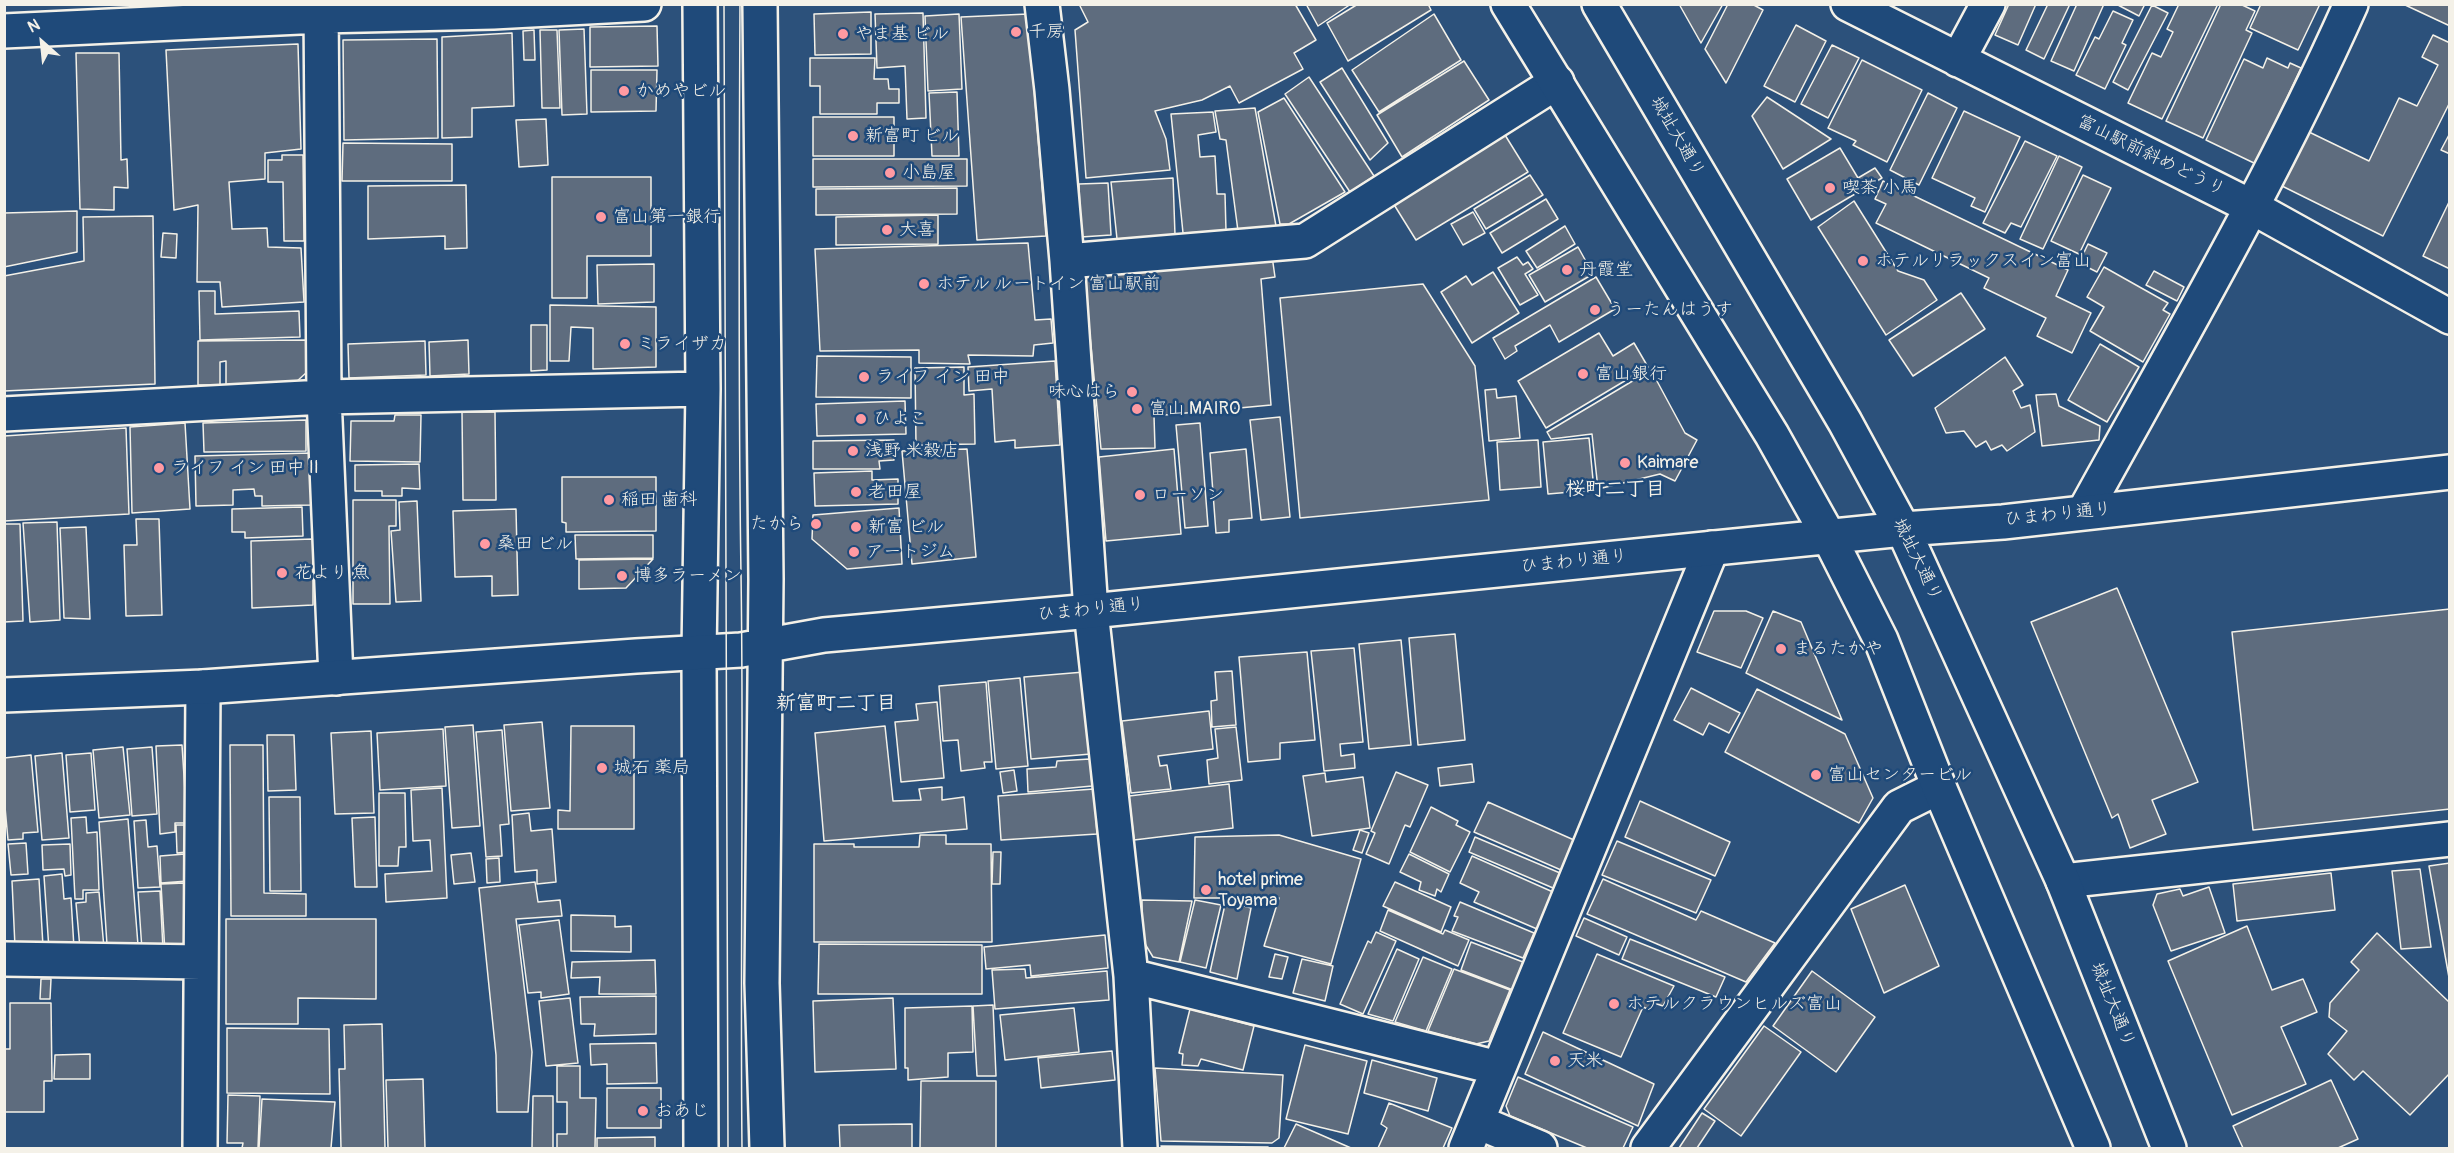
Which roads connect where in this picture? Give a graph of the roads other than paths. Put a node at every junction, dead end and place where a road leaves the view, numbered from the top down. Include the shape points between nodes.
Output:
1 (644, 4) edge
2 (700, 4) edge
3 (760, 4) edge
4 (1042, 4) edge
5 (1508, 4) edge
6 (1599, 4) edge
7 (1848, 4) edge
8 (1988, 4) edge
9 (2351, 4) edge
10 (321, 10) edge
11 (4, 31) edge
12 (1958, 60) junction
13 (1557, 82) junction
14 (2252, 207) junction
15 (1067, 261) junction
16 (2450, 317) edge
17 (703, 389) junction
18 (324, 397) junction
19 (4, 414) edge
20 (2450, 472) edge
21 (2084, 512) junction
22 (1903, 529) junction
23 (1829, 537) junction
24 (1712, 548) junction
25 (1091, 611) junction
26 (765, 647) junction
27 (699, 654) junction
28 (336, 678) junction
29 (203, 687) junction
30 (4, 695) edge
31 (1939, 787) junction
32 (2450, 839) edge
33 (2063, 881) junction
34 (4, 959) edge
35 (201, 962) junction
36 (1131, 976) junction
37 (1498, 1068) junction
38 (1472, 1135) edge
39 (200, 1149) edge
40 (701, 1149) edge
41 (767, 1149) edge
42 (1140, 1149) edge
43 (1540, 1149) edge
44 (1648, 1149) edge
45 (2093, 1149) edge
46 (2169, 1149) edge

1 - 10 street via 493,12
2 - 17 street
3 - 26 street
4 - 15 street
5 - 13 street
6 - 22 street, 城址大通り via 1845,422
7 - 12 street, 富山駅前斜めどうり
8 - 12 street
9 - 14 street
10 - 11 street
10 - 18 street
12 - 14 street, 富山駅前斜めどうり
13 - 15 street via 1305,241
13 - 23 street via 1772,435
14 - 16 street, 富山駅前斜めどうり
14 - 21 street
15 - 25 street
17 - 18 street
17 - 27 street
18 - 19 street
18 - 28 street
20 - 21 street, ひまわり通り
21 - 22 street, ひまわり通り
22 - 23 street, ひまわり通り
22 - 33 street, 城址大通り
23 - 24 street, ひまわり通り
23 - 31 street via 1881,640
24 - 25 street, ひまわり通り
24 - 37 street
25 - 26 street, ひまわり通り via 824,635
25 - 36 street
26 - 27 street, ひまわり通り
26 - 41 street via 762,983
27 - 28 street, ひまわり通り
27 - 40 street
28 - 29 street, ひまわり通り
29 - 30 street, ひまわり通り
29 - 35 street
31 - 44 street via 1899,807
31 - 45 street
32 - 33 street
33 - 46 street, 城址大通り
34 - 35 street
35 - 39 street
36 - 37 street
36 - 42 street
37 - 38 street
38 - 43 street

